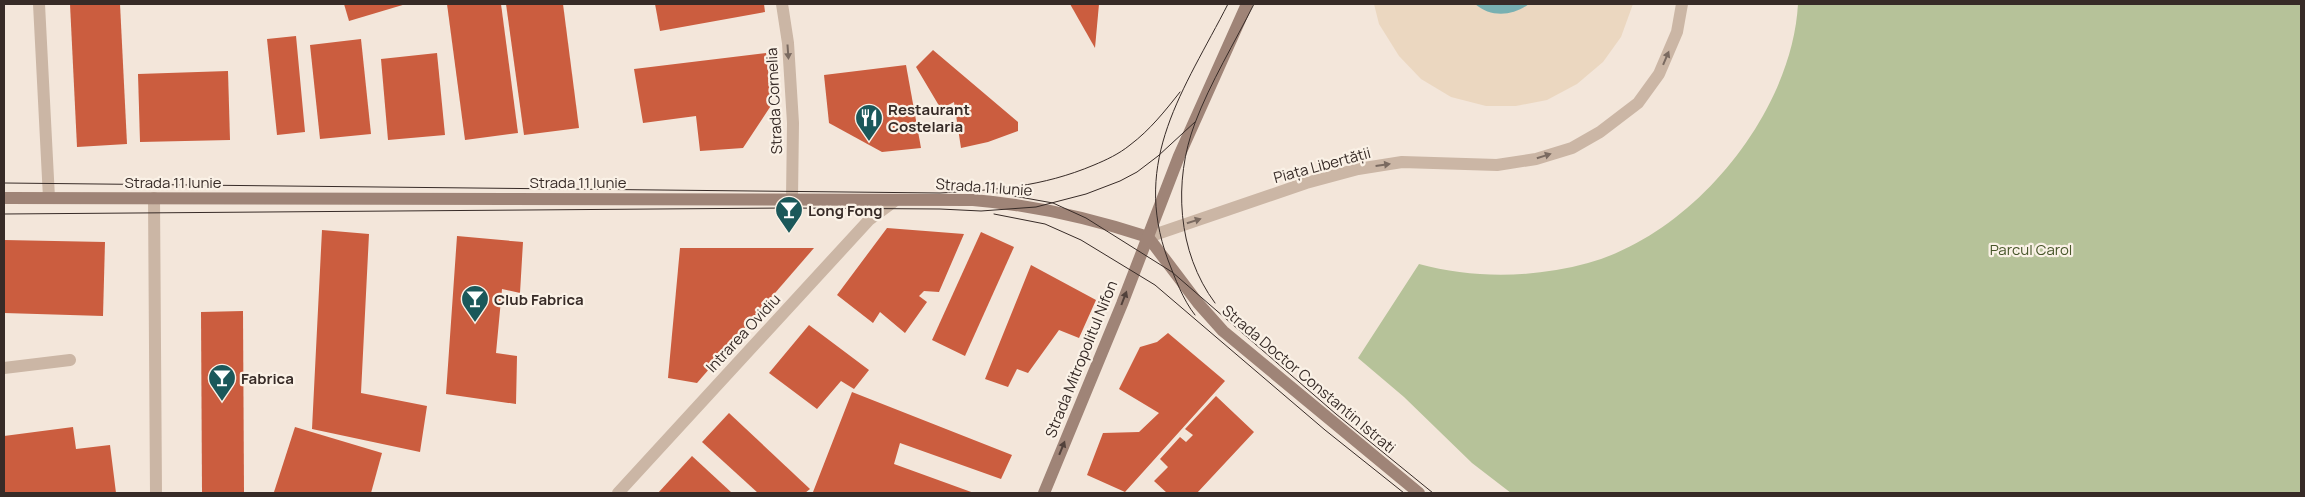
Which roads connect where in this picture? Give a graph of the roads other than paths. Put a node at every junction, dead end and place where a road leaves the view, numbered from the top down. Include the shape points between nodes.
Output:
1 (39, 4) edge
2 (782, 4) edge
3 (1247, 4) edge
4 (1682, 4) edge
5 (4, 198) edge
6 (48, 198) junction
7 (154, 198) junction
8 (792, 198) junction
9 (896, 200) junction
10 (1148, 237) junction
11 (70, 360) dead end
12 (4, 368) edge
13 (156, 493) edge
14 (618, 493) edge
15 (1044, 493) edge
16 (1419, 493) edge

1 - 6 street
2 -> 8 street, Strada Cornelia via 793,123
3 - 10 street via 1183,148
10 -> 4 street, Piața Libertății via 1358,168 1402,162 1497,165 1536,159 1572,148 1600,132 1638,103 1659,74 1677,32
5 - 6 street, Strada 11 Iunie
6 - 7 street, Strada 11 Iunie
7 - 8 street, Strada 11 Iunie
7 - 13 street
8 - 9 street, Strada 11 Iunie
9 - 10 street, Strada 11 Iunie via 973,200 1018,204 1078,216
9 - 14 street, Intrarea Ovidiu via 869,220
15 -> 10 street, Strada Mitropolitul Nifon
10 - 16 street, Strada Doctor Constantin Istrati via 1223,331
11 - 12 street

